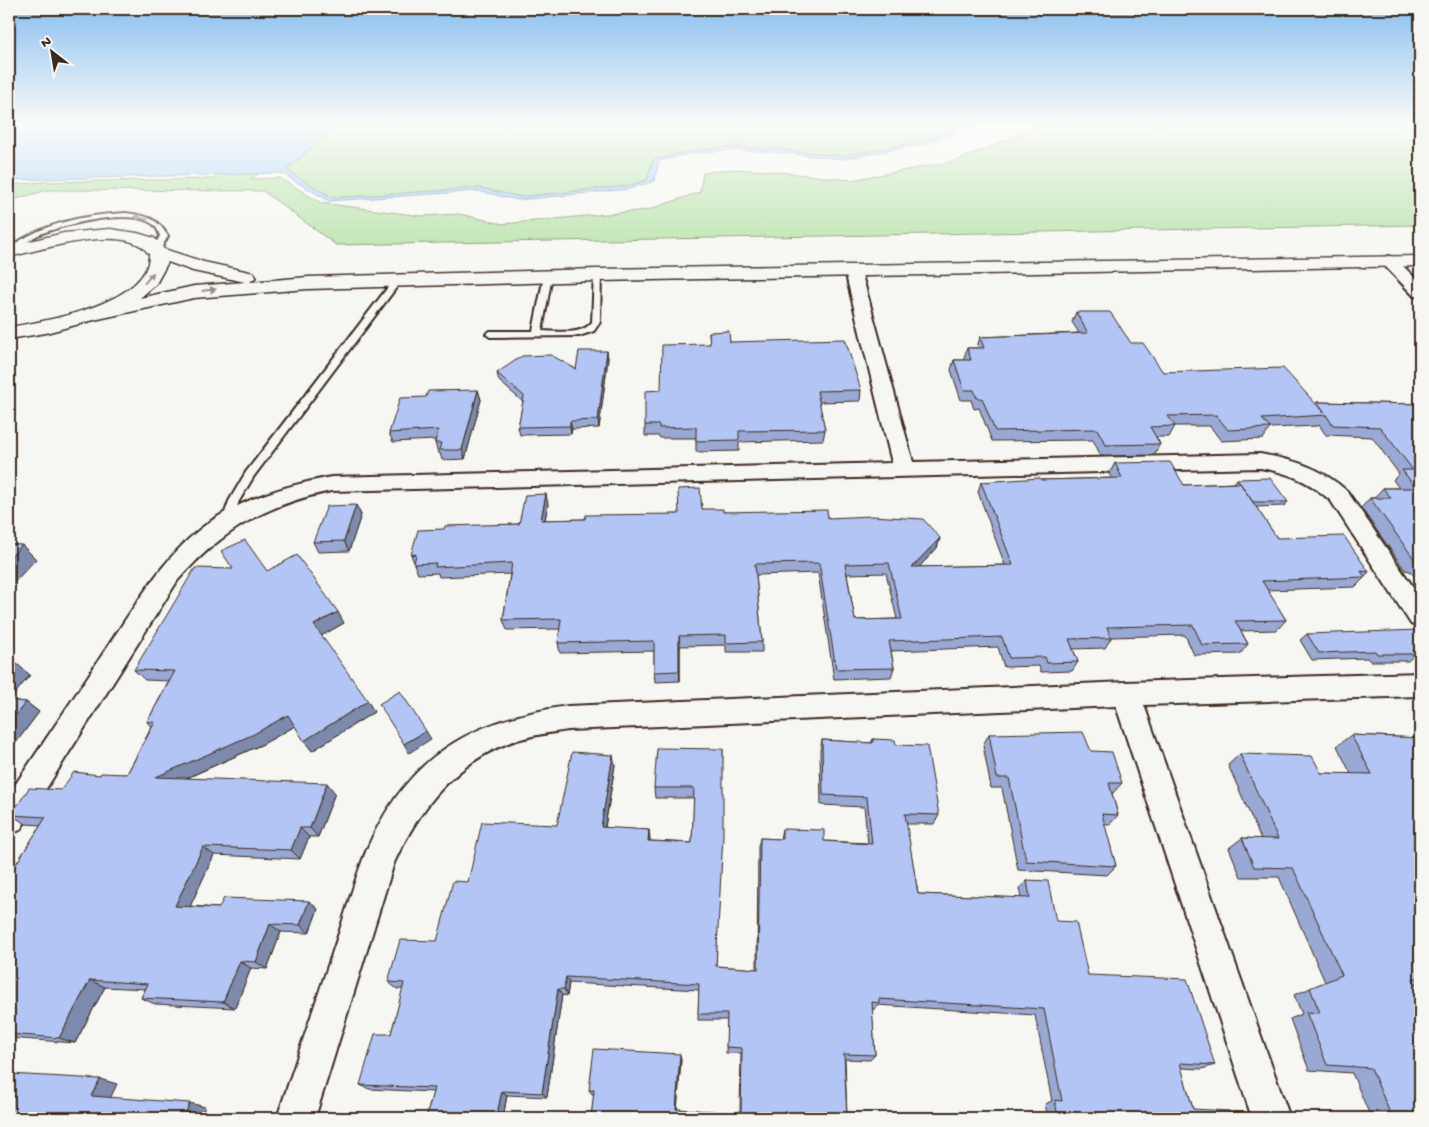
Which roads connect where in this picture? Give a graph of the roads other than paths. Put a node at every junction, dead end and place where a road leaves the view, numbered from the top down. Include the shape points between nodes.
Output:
1 (9, 251) edge
2 (157, 252) junction
3 (1388, 261) junction
4 (1420, 261) edge
5 (853, 271) junction
6 (597, 275) junction
7 (548, 276) junction
8 (398, 280) junction
9 (308, 283) junction
10 (1420, 292) edge
11 (93, 314) junction
12 (52, 327) junction
13 (9, 333) edge
14 (537, 333) junction
15 (490, 334) dead end
16 (9, 349) edge
17 (904, 470) junction
18 (227, 520) junction
19 (1420, 617) edge
20 (1420, 684) edge
21 (1126, 694) junction
22 (9, 820) edge
23 (296, 1118) edge
24 (1271, 1118) edge

2 -> 1 main road via 138,239 98,235 56,239
2 - 9 main road via 227,274
11 -> 2 main road via 138,289 155,270
3 - 4 main road
3 - 5 main road
3 - 10 street
5 - 6 main road
5 - 17 street
6 - 7 main road
6 - 14 lane via 594,327 583,332
7 - 8 main road
7 - 14 lane
8 - 9 main road
8 - 18 lane via 250,474
11 -> 9 main road via 194,292
11 - 12 main road
12 - 13 main road
12 - 16 main road
14 - 15 lane
17 - 18 street via 331,484 278,496
17 - 19 street via 1260,461 1288,466 1317,478 1339,496
18 - 22 street via 187,554 170,574
20 - 21 street
21 - 23 street via 539,720 511,727 483,740 432,776 393,828 379,859
21 - 24 street

